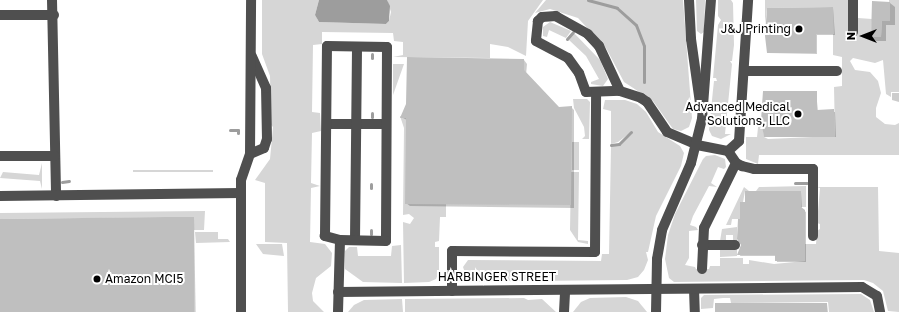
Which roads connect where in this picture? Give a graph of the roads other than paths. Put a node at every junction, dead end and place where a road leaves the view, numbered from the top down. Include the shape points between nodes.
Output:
1 (52, 0) edge
2 (252, 0) edge
3 (689, 0) edge
4 (711, 0) edge
5 (748, 0) edge
6 (853, 0) edge
7 (54, 14) junction
8 (0, 15) edge
9 (853, 32) dead end
10 (357, 47) junction
11 (252, 56) junction
12 (744, 71) junction
13 (837, 71) dead end
14 (620, 91) junction
15 (596, 92) junction
16 (702, 119) junction
17 (327, 124) junction
18 (356, 124) junction
19 (386, 124) junction
20 (698, 144) junction
21 (728, 151) junction
22 (250, 154) junction
23 (0, 156) edge
24 (55, 156) junction
25 (736, 163) junction
26 (240, 193) junction
27 (0, 196) edge
28 (56, 196) junction
29 (813, 236) dead end
30 (340, 240) junction
31 (355, 240) junction
32 (702, 245) junction
33 (735, 245) dead end
34 (702, 269) dead end
35 (694, 288) junction
36 (656, 289) junction
37 (565, 290) junction
38 (452, 291) junction
39 (338, 292) junction
40 (241, 312) edge
41 (338, 312) edge
42 (564, 312) edge
43 (656, 312) edge
44 (695, 312) edge
45 (880, 312) edge

1 - 7 street
2 - 11 street
3 - 16 street via 691,39
4 - 16 street
5 - 12 street
6 - 9 street
7 - 8 street
7 - 24 street
10 - 17 street via 328,46
10 - 18 street
10 - 19 street via 387,47
11 - 22 street
11 - 22 street via 266,88 266,138 264,148
12 - 13 street
12 - 21 street via 739,141
14 - 15 street
14 - 15 street via 599,46 588,34 556,16 542,17 536,26 536,41 568,58 579,73 586,92
14 - 20 street via 647,102 667,132
15 - 38 street via 595,252 452,251
16 - 20 street
17 - 18 street
17 - 30 street via 326,236
18 - 19 street
18 - 31 street
19 - 31 street via 386,241
20 - 21 street
20 - 36 street via 662,230 657,259
21 - 25 street
22 - 26 street via 241,180
23 - 24 street
24 - 28 street
25 - 29 street via 754,169 813,169
25 - 32 street via 704,228
26 - 28 street
26 - 40 street
27 - 28 street
30 - 31 street
30 - 39 street
32 - 33 street
32 - 34 street
35 - 36 street, HARBINGER STREET
35 - 44 street
35 - 45 street, HARBINGER STREET via 862,287 878,296
36 - 37 street, HARBINGER STREET
36 - 43 street
37 - 38 street, HARBINGER STREET
37 - 42 street
38 - 39 street, HARBINGER STREET
39 - 41 street

